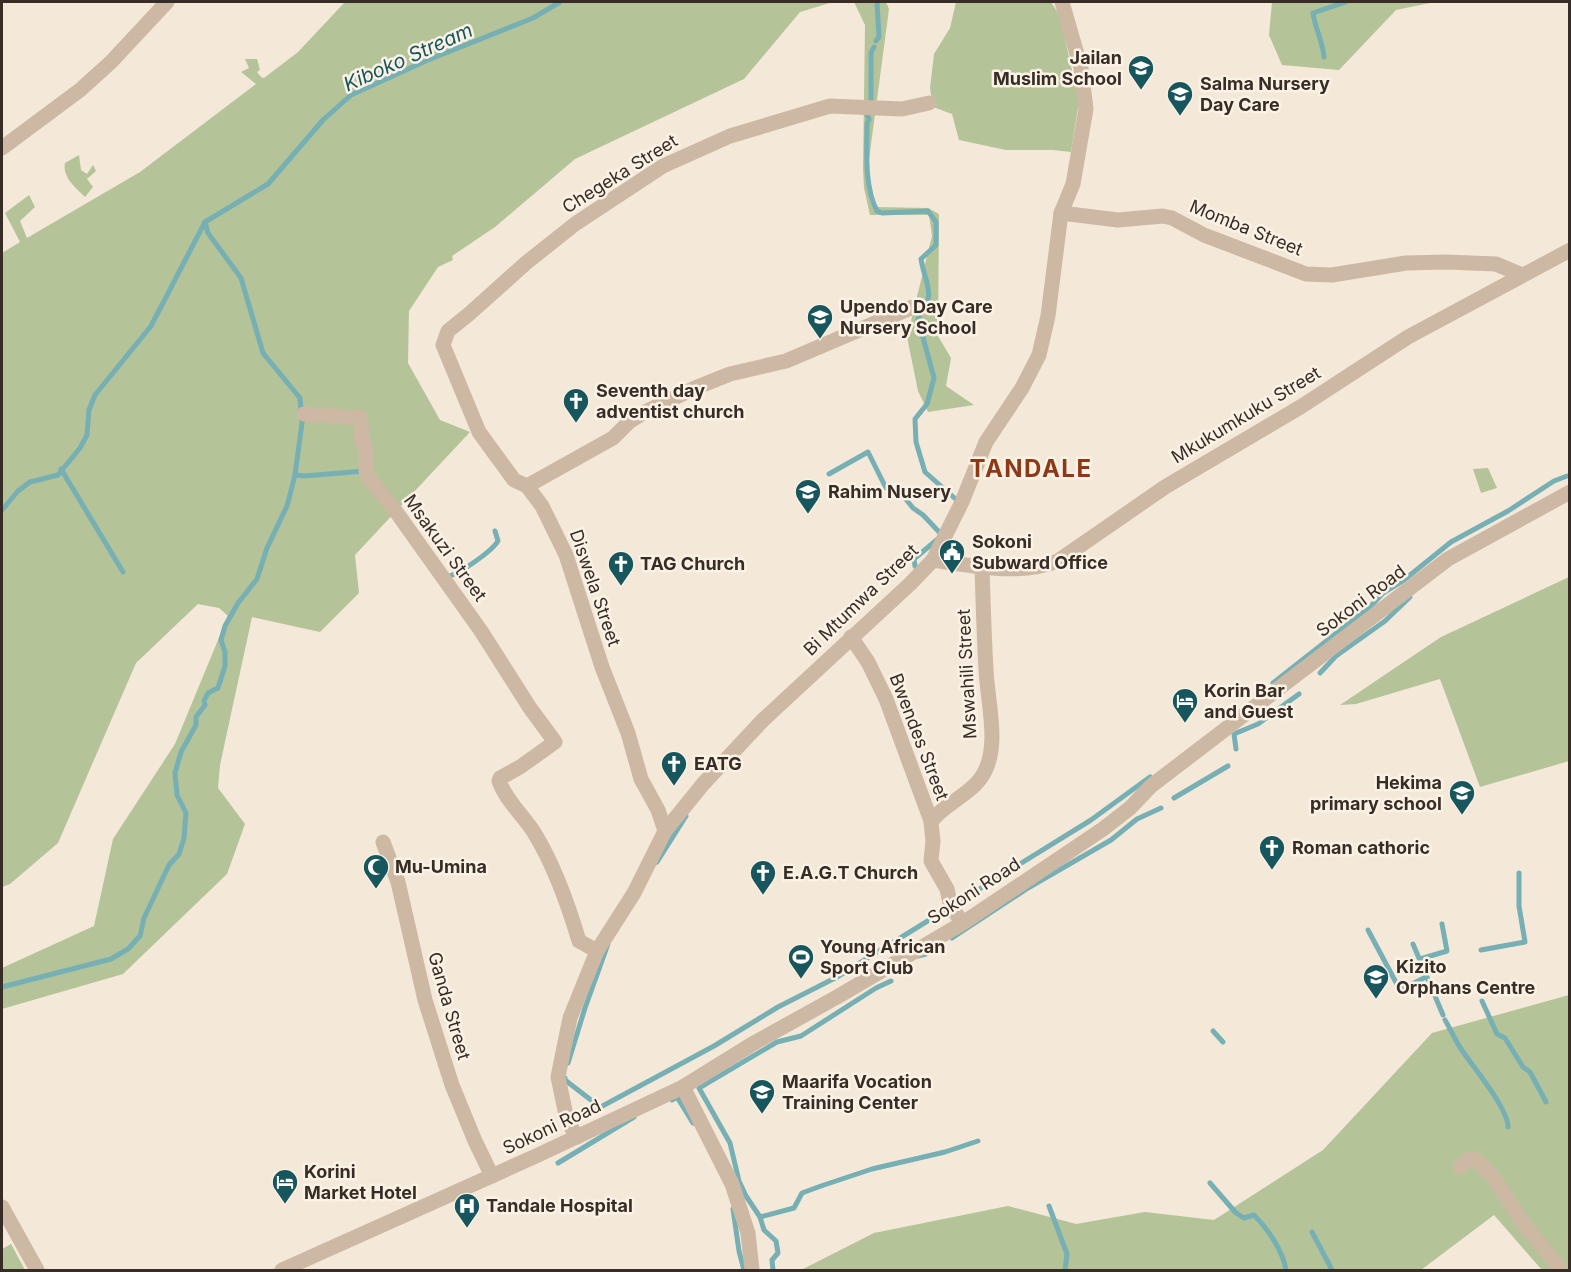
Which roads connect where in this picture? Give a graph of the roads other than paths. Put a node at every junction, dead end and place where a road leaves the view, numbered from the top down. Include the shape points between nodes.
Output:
1 (167, 2) edge
2 (1062, 2) edge
3 (929, 103) dead end
4 (2, 148) edge
5 (1061, 213) junction
6 (1569, 250) edge
7 (1522, 275) junction
8 (925, 309) dead end
9 (443, 345) joint
10 (304, 414) dead end
11 (527, 486) junction
12 (1569, 492) edge
13 (933, 560) junction
14 (982, 567) junction
15 (851, 637) junction
16 (931, 821) junction
17 (665, 831) junction
18 (383, 842) dead end
19 (963, 923) junction
20 (597, 951) junction
21 (683, 1087) junction
22 (577, 1137) junction
23 (1460, 1167) dead end
24 (492, 1176) junction
25 (2, 1207) edge
26 (37, 1270) edge
27 (282, 1270) edge
28 (752, 1270) edge
29 (1560, 1270) edge

1 - 4 street via 81,90
2 - 5 street, Bi Mtumwa Street via 1081,68 1086,109 1073,184
3 - 9 street, Chegeka Street via 902,109 830,106 730,136 663,166 582,219 526,263 448,331
5 - 7 street, Momba Street via 1118,220 1172,218 1204,235 1306,274 1455,262 1496,264
5 - 13 street, Bi Mtumwa Street via 1039,355 986,442
6 - 7 street, Mkukumkuku Street
7 - 14 street, Mkukumkuku Street via 1408,337 1302,406 1194,469 1058,561 1028,568
8 - 11 street via 913,307 786,361 730,374 695,388 645,412 613,438
9 - 11 street, Diswela Street via 479,432 514,480
10 - 20 street, Msakuzi Street via 361,418 368,477 481,631 555,742 499,780 553,867 579,941
11 - 17 street, Diswela Street via 542,506 566,555 641,779
12 - 19 street, Sokoni Road via 1448,559 1151,786 1103,829
13 - 14 street, Mkukumkuku Street
13 - 15 street, Bi Mtumwa Street
14 - 16 street, Mswahili Street via 992,730 988,764 971,789
15 - 16 street, Bwendes Street via 883,692
15 - 17 street, Bi Mtumwa Street via 726,758
16 - 19 street via 931,861 947,889 951,908
17 - 20 street, Bi Mtumwa Street via 634,893
18 - 24 street, Ganda Street via 398,882 425,1000 452,1085
19 - 21 street, Sokoni Road
20 - 22 street, Bi Mtumwa Street via 570,1018 558,1077 567,1120
21 - 22 street, Sokoni Road
21 - 28 street via 732,1184 748,1233
22 - 24 street, Sokoni Road
23 - 29 street via 1474,1159 1487,1170
24 - 27 street, Sokoni Road
25 - 26 street

